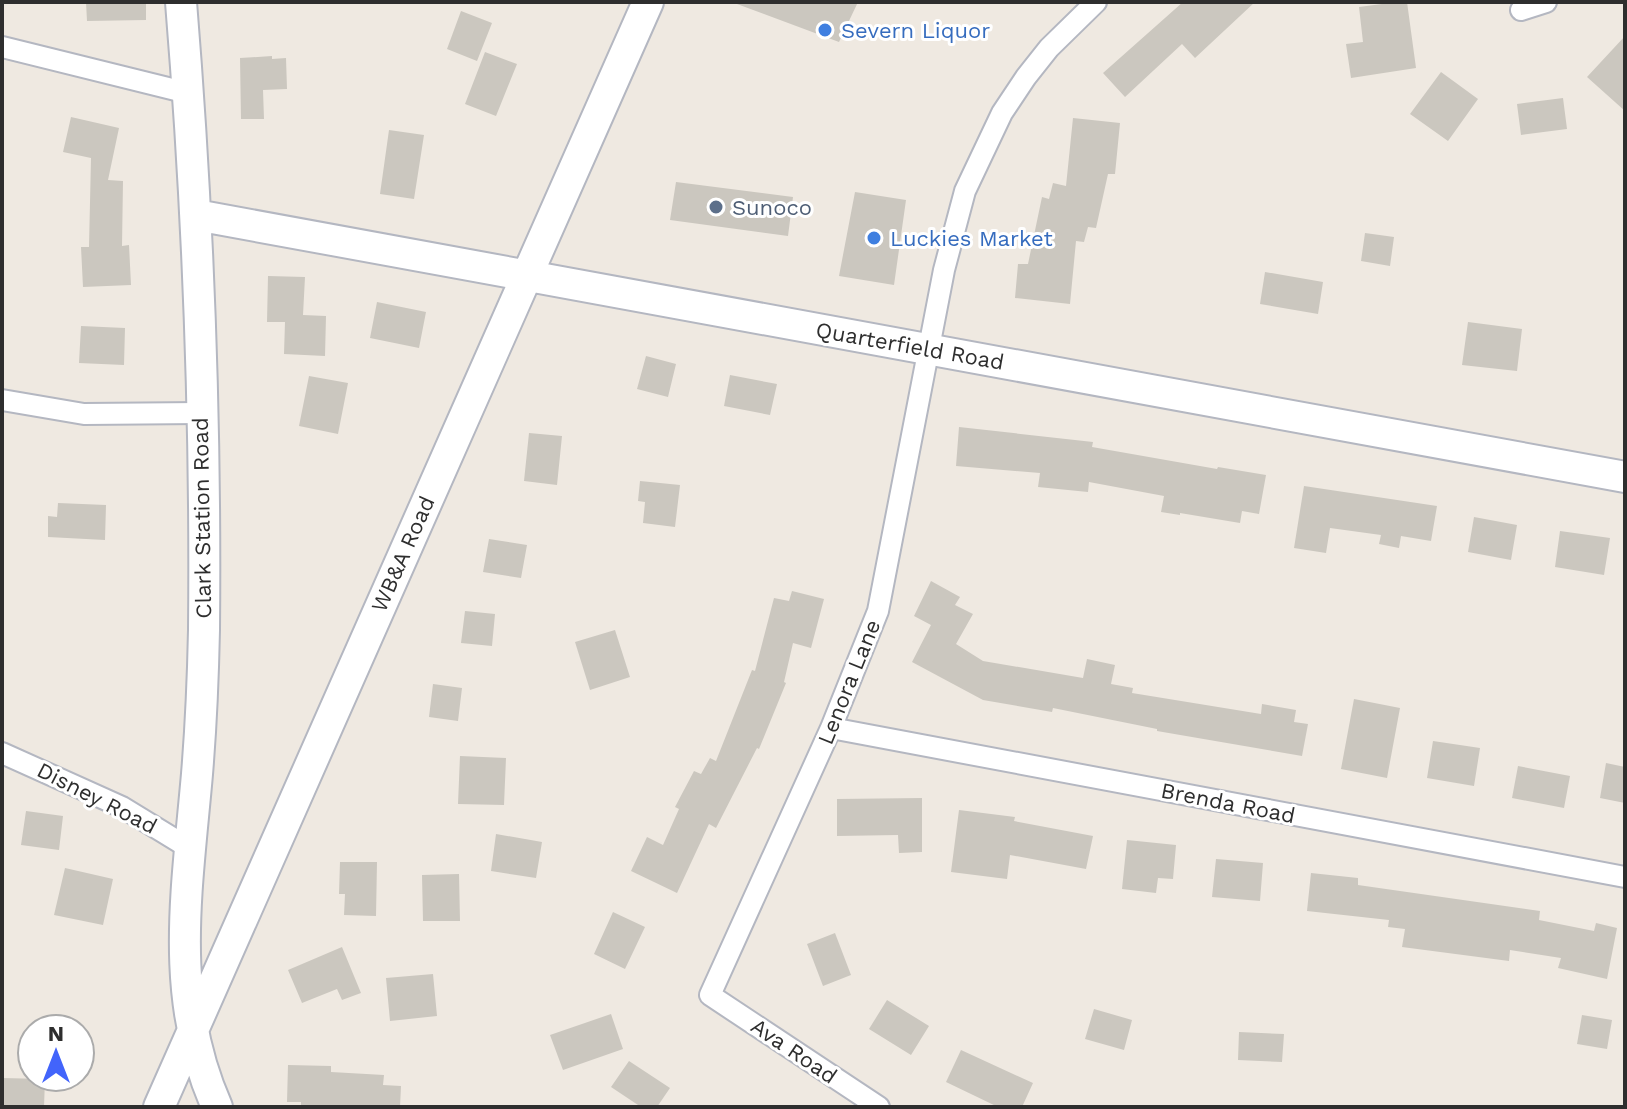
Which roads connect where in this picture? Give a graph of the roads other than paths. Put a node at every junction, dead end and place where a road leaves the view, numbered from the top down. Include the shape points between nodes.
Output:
1 (181, 2) edge
2 (648, 2) edge
3 (1096, 2) edge
4 (1546, 2) edge
5 (1521, 10) dead end
6 (2, 47) edge
7 (188, 93) junction
8 (196, 215) junction
9 (527, 275) junction
10 (928, 349) junction
11 (2, 400) edge
12 (201, 413) junction
13 (1625, 477) edge
14 (831, 728) junction
15 (2, 753) edge
16 (189, 848) junction
17 (1625, 877) edge
18 (710, 995) joint
19 (192, 1034) junction
20 (159, 1107) edge
21 (217, 1107) edge
22 (879, 1107) edge

1 - 7 street, Clark Station Road
2 - 9 street, WB&A Road
3 - 10 street, Lenora Lane via 1026,77 983,149 952,235
4 - 5 street
6 - 7 street
7 - 8 street, Clark Station Road
8 - 9 street, Quarterfield Road
8 - 12 street, Clark Station Road
9 - 10 street, Quarterfield Road
9 - 19 street, WB&A Road
10 - 13 street, Quarterfield Road
10 - 14 street, Lenora Lane via 878,611
11 - 12 street via 84,414
12 - 16 street, Clark Station Road via 203,701
14 - 17 street, Brenda Road
14 - 18 street, Lenora Lane
15 - 16 street, Disney Road via 122,807
16 - 19 street, Clark Station Road via 184,940
18 - 22 street, Ava Road
19 - 20 street, WB&A Road
19 - 21 street, Clark Station Road

